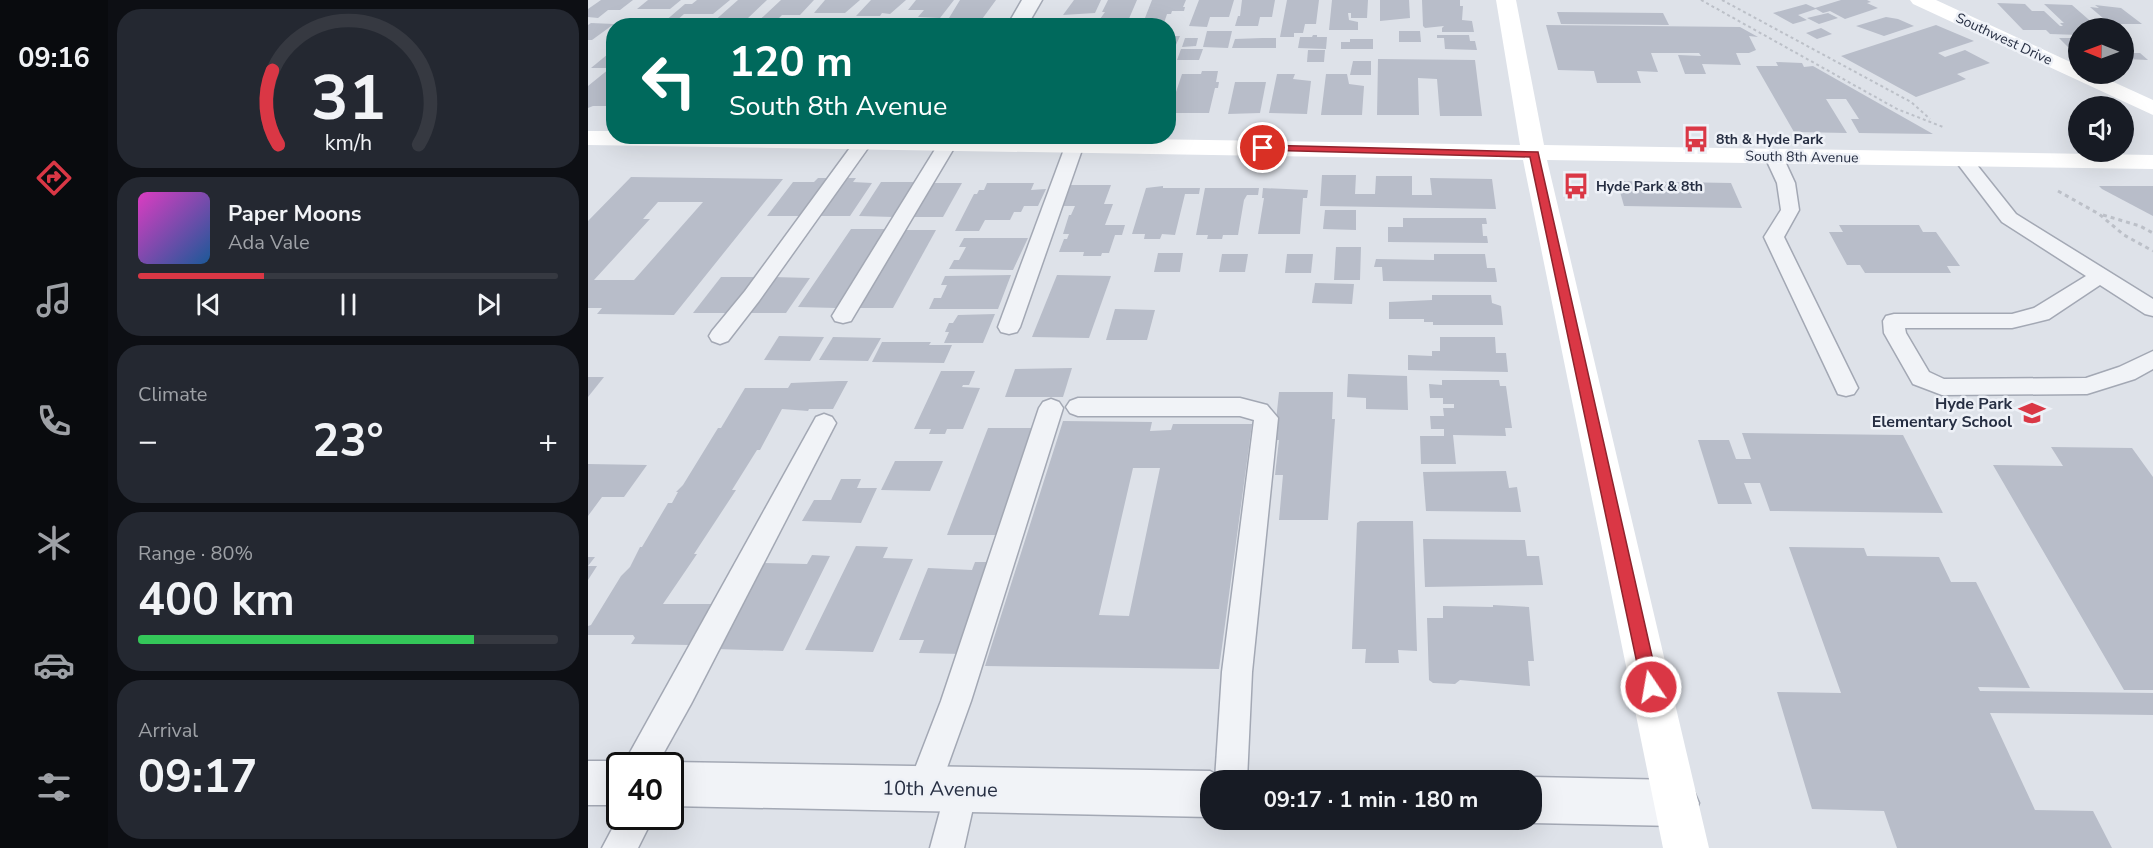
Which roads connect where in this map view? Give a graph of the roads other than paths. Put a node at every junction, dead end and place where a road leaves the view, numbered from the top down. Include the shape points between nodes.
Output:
1 (1032, 0) edge
2 (1506, 0) edge
3 (1920, 0) edge
4 (1022, 18) edge
5 (2153, 108) edge
6 (588, 138) edge
7 (606, 138) edge
8 (862, 144) edge
9 (944, 144) edge
10 (1075, 144) joint
11 (1534, 154) junction
12 (1774, 157) junction
13 (1963, 159) junction
14 (2153, 162) edge
15 (2098, 276) junction
16 (2153, 309) edge
17 (843, 316) dead end
18 (1009, 327) dead end
19 (720, 336) dead end
20 (2153, 359) edge
21 (1846, 388) dead end
22 (1078, 407) dead end
23 (1051, 408) dead end
24 (824, 423) dead end
25 (646, 752) edge
26 (1232, 770) edge
27 (588, 783) edge
28 (606, 783) edge
29 (684, 784) edge
30 (942, 789) junction
31 (1200, 794) edge
32 (1542, 800) edge
33 (1676, 802) junction
34 (630, 830) edge
35 (620, 848) edge
36 (946, 848) edge
37 (1686, 848) edge

1 - 4 street
2 - 11 street
3 - 5 street, Southwest Drive
6 - 7 street, South 8th Avenue
8 - 19 lane
9 - 17 lane
10 - 11 street, South 8th Avenue
10 - 18 lane
11 - 12 street, South 8th Avenue
11 - 33 street
12 - 13 street, South 8th Avenue
12 - 21 lane via 1786,183 1790,210 1774,237
13 - 14 street, South 8th Avenue
13 - 15 lane via 2009,218
15 - 16 lane
15 - 20 lane via 2041,314 2012,321 1894,321 1895,333 1921,378 1942,387 2087,386 2127,373
22 - 26 lane via 1240,408 1259,411 1266,418 1237,672
23 - 30 lane via 956,701
24 - 25 lane
27 - 28 street
29 - 30 street, 10th Avenue
30 - 31 street, 10th Avenue
30 - 36 lane
32 - 33 street
33 - 37 street
34 - 35 lane

